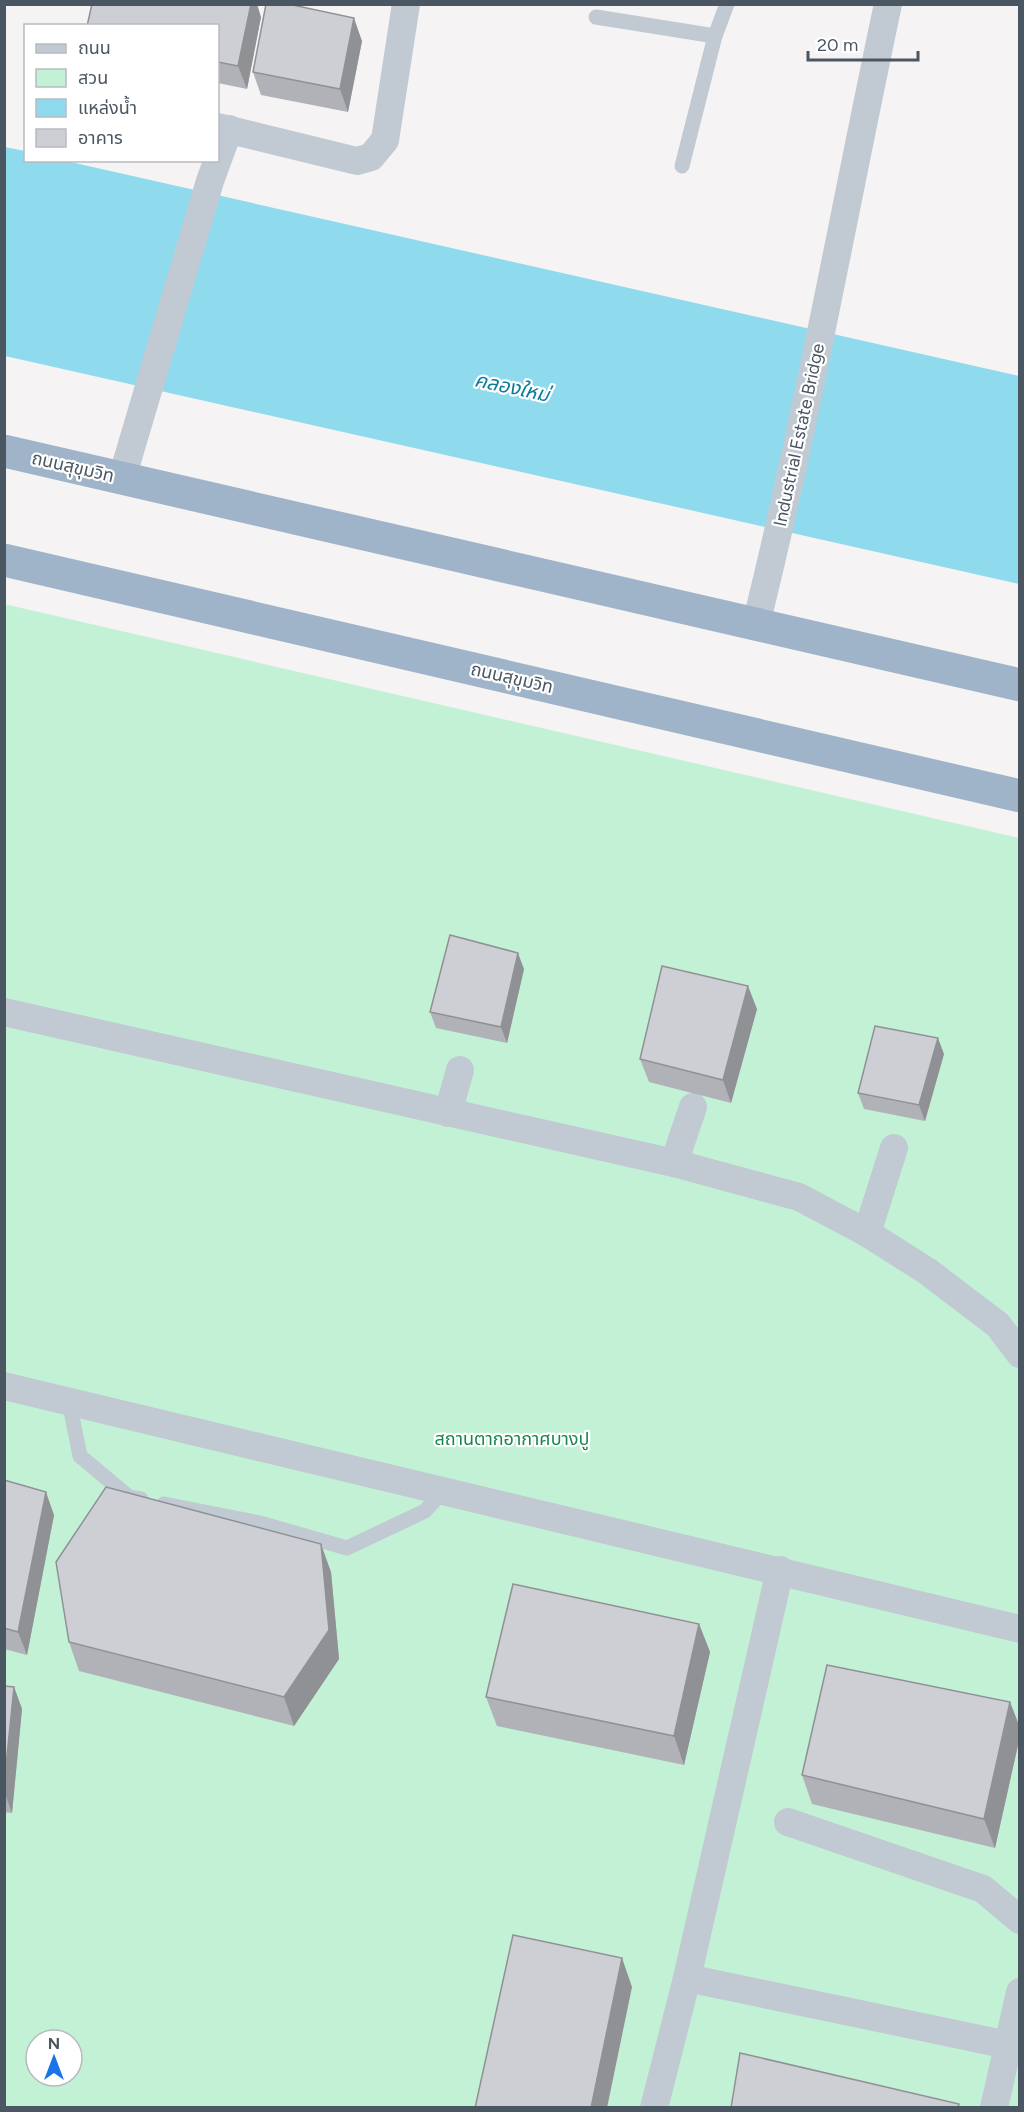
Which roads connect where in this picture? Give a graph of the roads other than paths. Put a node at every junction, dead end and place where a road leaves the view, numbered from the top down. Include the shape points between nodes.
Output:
1 (406, 4) edge
2 (727, 4) edge
3 (888, 4) edge
4 (596, 17) dead end
5 (715, 36) junction
6 (224, 128) edge
7 (219, 147) edge
8 (215, 162) edge
9 (682, 166) dead end
10 (4, 452) edge
11 (122, 478) junction
12 (4, 560) edge
13 (756, 624) junction
14 (1020, 685) edge
15 (1020, 796) edge
16 (4, 1012) edge
17 (460, 1070) dead end
18 (693, 1107) dead end
19 (448, 1113) junction
20 (894, 1148) dead end
21 (674, 1163) junction
22 (867, 1233) junction
23 (1020, 1354) edge
24 (4, 1386) edge
25 (69, 1401) junction
26 (444, 1490) junction
27 (780, 1570) junction
28 (1020, 1629) edge
29 (788, 1822) dead end
30 (1020, 1920) edge
31 (687, 1978) junction
32 (1020, 1992) edge
33 (1008, 2045) junction
34 (654, 2108) edge
35 (994, 2108) edge

1 - 6 street via 385,140 371,157 357,161
2 - 5 lane
3 - 13 street, Industrial Estate Bridge via 823,324
4 - 5 lane
5 - 9 lane
6 - 7 street
8 - 11 street
10 - 11 highway, ถนนสุขุมวิท
11 - 13 highway, ถนนสุขุมวิท
12 - 15 highway, ถนนสุขุมวิท
13 - 14 highway, ถนนสุขุมวิท
16 - 19 street
17 - 19 street
18 - 21 street
19 - 21 street
20 - 22 street
21 - 22 street via 799,1197
22 - 23 street via 927,1271 998,1325
24 - 25 street
25 - 26 street
25 - 26 lane via 80,1456 129,1497 260,1523 348,1548 425,1511
26 - 27 street
27 - 28 street
27 - 31 street
29 - 30 street via 983,1889
31 - 33 street
31 - 34 street
32 - 33 street
33 - 35 street

